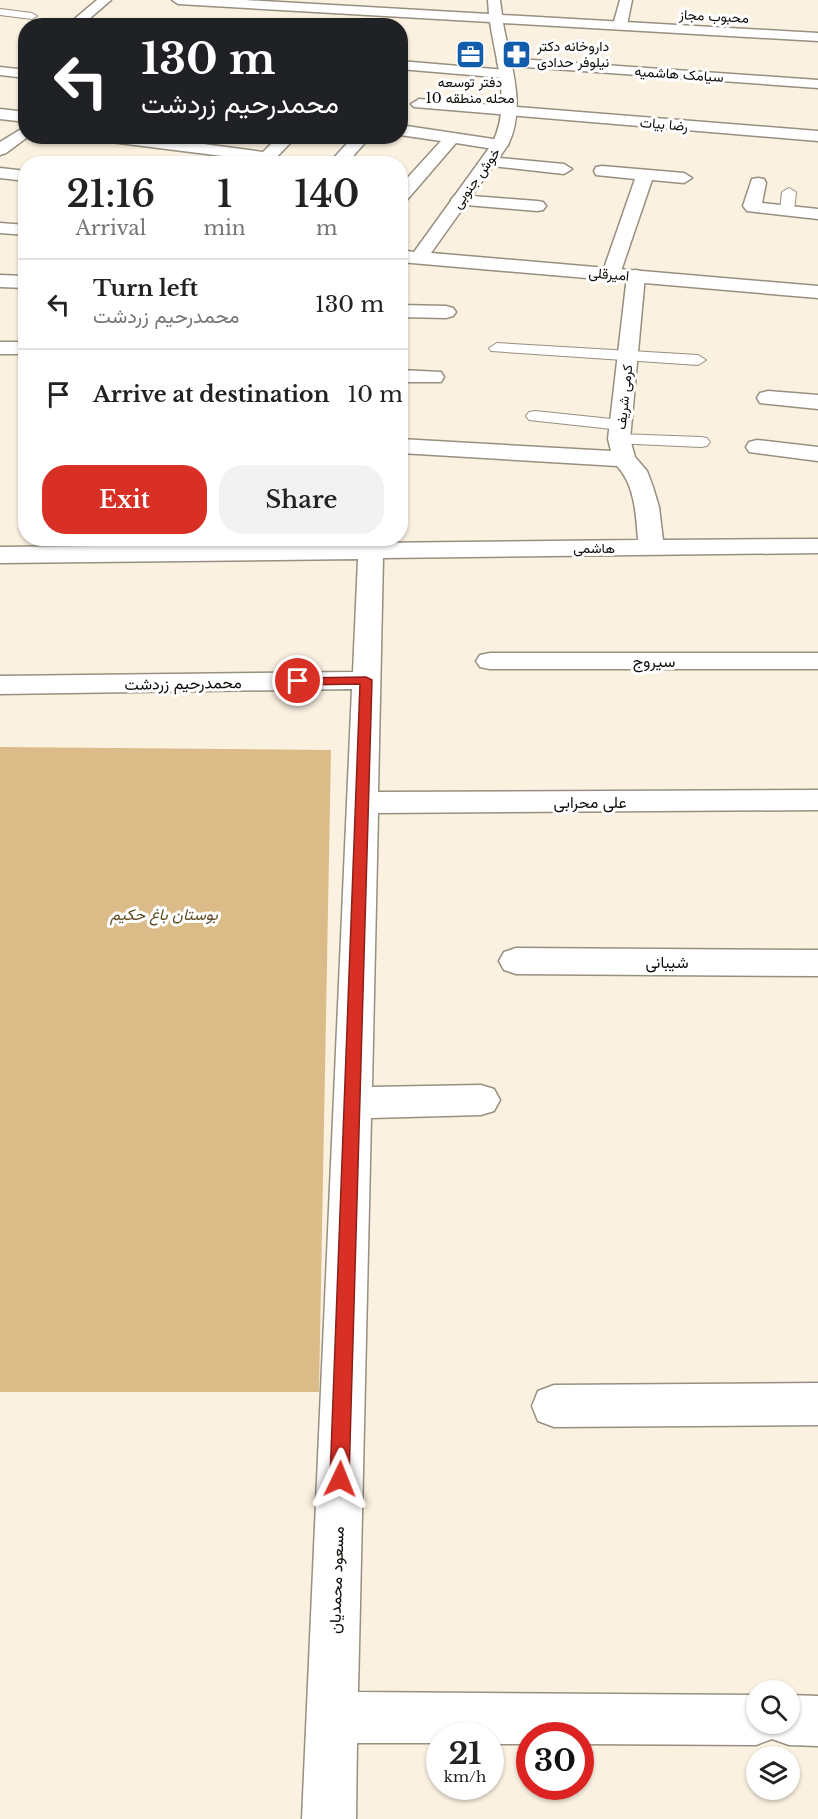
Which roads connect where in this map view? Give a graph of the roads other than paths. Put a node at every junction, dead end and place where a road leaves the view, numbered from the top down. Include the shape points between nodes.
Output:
1 (105, 0) edge
2 (178, 0) edge
3 (494, 0) edge
4 (626, 0) edge
5 (0, 12) edge
6 (32, 16) dead end
7 (82, 18) edge
8 (495, 18) junction
9 (620, 26) junction
10 (818, 37) edge
11 (408, 65) edge
12 (505, 68) junction
13 (0, 71) edge
14 (18, 73) edge
15 (818, 84) edge
16 (419, 104) dead end
17 (510, 112) junction
18 (0, 114) edge
19 (18, 116) edge
20 (408, 131) edge
21 (818, 136) edge
22 (18, 138) edge
23 (452, 138) junction
24 (157, 144) edge
25 (281, 144) edge
26 (355, 144) edge
27 (500, 145) junction
28 (0, 150) edge
29 (237, 156) edge
30 (268, 156) edge
31 (344, 156) edge
32 (488, 162) junction
33 (564, 170) dead end
34 (602, 171) dead end
35 (0, 173) edge
36 (18, 175) edge
37 (645, 175) junction
38 (684, 178) dead end
39 (758, 183) dead end
40 (408, 188) edge
41 (789, 192) dead end
42 (460, 200) junction
43 (537, 206) dead end
44 (787, 211) junction
45 (818, 214) edge
46 (0, 228) edge
47 (18, 229) edge
48 (410, 257) edge
49 (611, 274) junction
50 (636, 276) junction
51 (0, 281) edge
52 (18, 282) edge
53 (818, 292) edge
54 (408, 311) edge
55 (446, 312) dead end
56 (0, 348) edge
57 (18, 348) edge
58 (497, 348) dead end
59 (628, 356) junction
60 (698, 360) dead end
61 (408, 376) edge
62 (433, 377) dead end
63 (768, 398) dead end
64 (818, 402) edge
65 (535, 416) dead end
66 (621, 441) junction
67 (701, 442) dead end
68 (408, 446) edge
69 (757, 447) dead end
70 (818, 454) edge
71 (818, 546) edge
72 (651, 548) junction
73 (371, 550) junction
74 (0, 555) edge
75 (490, 661) dead end
76 (818, 661) edge
77 (366, 680) junction
78 (0, 685) edge
79 (818, 800) edge
80 (362, 803) junction
81 (516, 961) dead end
82 (818, 963) edge
83 (481, 1100) dead end
84 (352, 1103) junction
85 (818, 1404) edge
86 (554, 1406) dead end
87 (332, 1717) junction
88 (746, 1720) edge
89 (800, 1720) edge
90 (818, 1720) edge
91 (329, 1819) edge

1 - 7 street
2 - 8 street, محبوب مجاز
3 - 8 street, خوش جنوبی
4 - 9 street
5 - 6 lane
8 - 9 street, محبوب مجاز
8 - 12 street, خوش جنوبی
9 - 10 street, محبوب مجاز
11 - 12 street, سیامک هاشمیه
12 - 15 street, سیامک هاشمیه
12 - 17 street, خوش جنوبی
13 - 14 street
16 - 17 street, رضا بیات
17 - 21 street, رضا بیات
17 - 27 street, خوش جنوبی
18 - 19 street
20 - 23 street
22 - 28 street
23 - 27 street
23 - 40 street
24 - 29 street
25 - 30 street
26 - 31 street
27 - 32 street, خوش جنوبی
32 - 33 street
32 - 42 street, خوش جنوبی
34 - 37 street
35 - 36 street
37 - 38 street
37 - 49 street
39 - 44 street via 753,207
41 - 44 lane
42 - 43 street
42 - 48 street, خوش جنوبی
44 - 45 street
46 - 47 street
48 - 49 street, امیرقلی
49 - 50 street, امیرقلی
50 - 53 street, امیرقلی
50 - 59 street, کرمی شریف
51 - 52 street
54 - 55 street
56 - 57 street
58 - 59 lane
59 - 60 lane
59 - 66 street, کرمی شریف
61 - 62 street
63 - 64 street
65 - 66 lane
66 - 67 lane
66 - 68 street
66 - 72 street via 641,487
69 - 70 street
71 - 72 street, هاشمی
72 - 73 street, هاشمی
73 - 74 street, هاشمی
73 - 77 street, مسعود محمدیان
75 - 76 street, سیروج
77 - 78 street, محمدرحیم زردشت
77 - 80 street, مسعود محمدیان
79 - 80 street, علی محرابی
80 - 84 street, مسعود محمدیان
81 - 82 street, شیبانی
83 - 84 street
84 - 87 street, مسعود محمدیان
85 - 86 street
87 - 88 street
87 - 91 street, مسعود محمدیان
89 - 90 street

